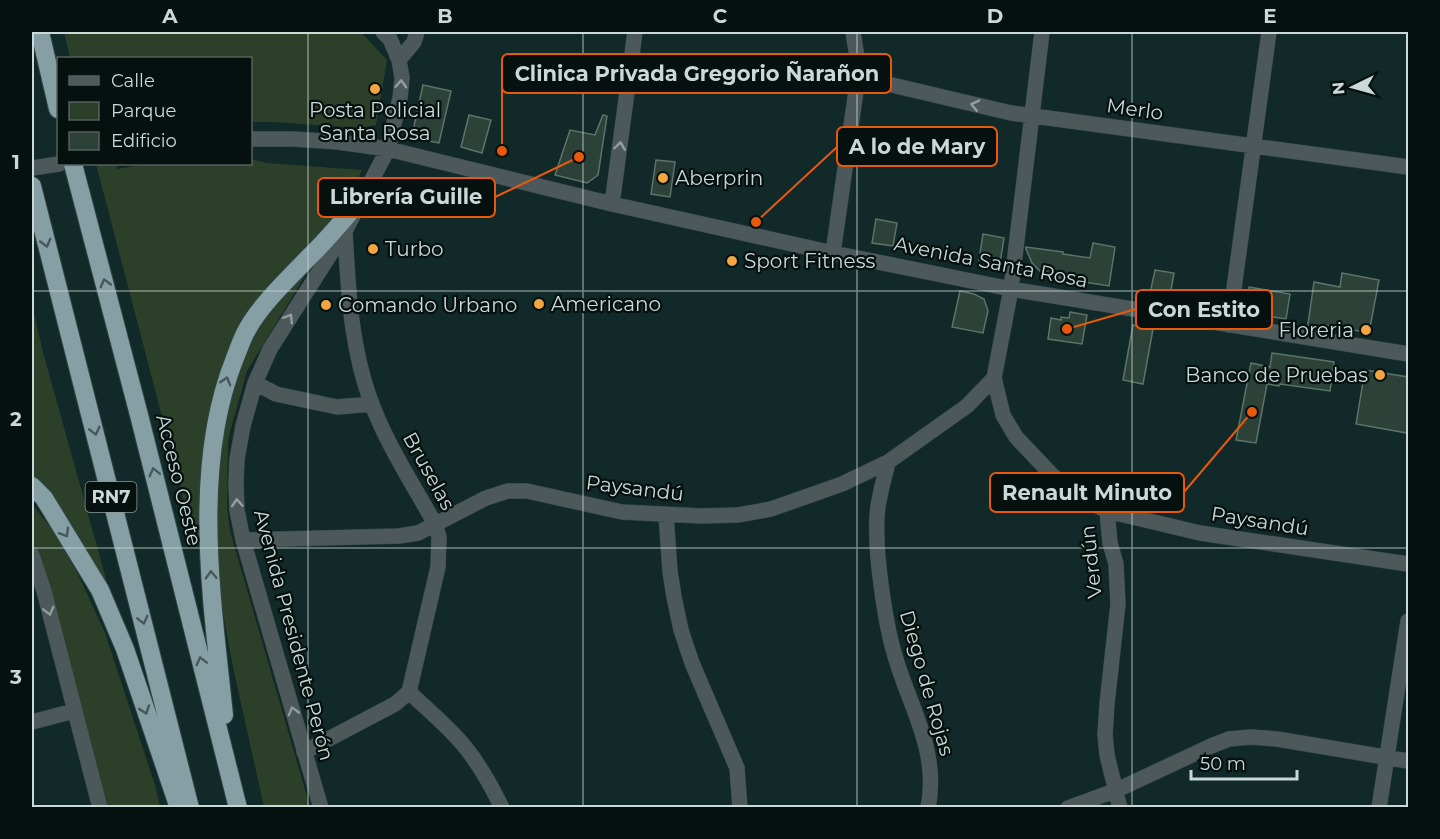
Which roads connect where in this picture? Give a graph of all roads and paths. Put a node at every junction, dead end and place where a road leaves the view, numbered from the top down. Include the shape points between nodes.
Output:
1 (39, 32) edge
2 (383, 32) edge
3 (417, 32) edge
4 (635, 32) edge
5 (853, 32) edge
6 (1042, 32) edge
7 (1269, 32) edge
8 (399, 60) junction
9 (858, 77) junction
10 (57, 105) edge
11 (1032, 117) junction
12 (252, 139) edge
13 (1253, 147) junction
14 (388, 149) junction
15 (57, 164) edge
16 (73, 165) edge
17 (1408, 167) edge
18 (32, 168) edge
19 (32, 186) edge
20 (362, 198) junction
21 (612, 204) junction
22 (345, 231) junction
23 (833, 253) junction
24 (1011, 289) junction
25 (1229, 325) junction
26 (1408, 354) edge
27 (994, 378) junction
28 (255, 383) junction
29 (372, 404) junction
30 (888, 462) junction
31 (32, 486) edge
32 (1107, 511) junction
33 (666, 515) junction
34 (435, 524) junction
35 (243, 540) junction
36 (32, 555) edge
37 (1408, 564) edge
38 (1408, 621) edge
39 (409, 692) junction
40 (74, 711) junction
41 (33, 720) edge
42 (304, 752) junction
43 (1387, 757) junction
44 (1408, 761) edge
45 (231, 779) junction
46 (1117, 790) junction
47 (100, 807) edge
48 (179, 807) edge
49 (190, 807) edge
50 (238, 807) edge
51 (321, 807) edge
52 (502, 807) edge
53 (740, 807) edge
54 (928, 807) edge
55 (1068, 807) edge
56 (1120, 807) edge
57 (1379, 807) edge

1 - 10 highway
2 - 8 street
3 - 8 street
21 -> 4 street
5 - 9 street
6 - 11 street, Verdún
7 - 13 street
14 -> 8 street, Avenida Presidente Perón via 400,98
11 -> 9 street, Merlo
9 - 23 street
11 - 13 street, Merlo
11 - 24 street, Verdún
12 - 14 street, Avenida Santa Rosa via 338,142
13 - 17 street, Merlo
13 - 25 street
14 - 20 street, Avenida Presidente Perón
14 - 21 street, Avenida Santa Rosa
15 - 18 street
45 -> 16 highway, Acceso Oeste / RN7
19 -> 49 highway, RN7
20 - 22 street, Avenida Presidente Perón
45 -> 20 highway via 211,596 209,487 219,407 226,378 258,312
21 - 23 street, Avenida Santa Rosa
28 -> 22 street, Avenida Presidente Perón via 270,349
22 - 29 street, Bruselas via 353,325
23 - 24 street, Avenida Santa Rosa
24 - 25 street, Avenida Santa Rosa
24 - 27 street, Verdún
25 - 26 street, Avenida Santa Rosa
27 - 30 street, Paysandú via 967,406
27 - 32 street, Verdún via 1003,414 1016,437 1052,476 1076,495
28 - 29 street via 276,394 338,407
35 -> 28 street, Avenida Presidente Perón via 237,510 237,459
29 - 34 street, Bruselas
30 - 33 street, Paysandú via 842,484 771,509 738,515
30 - 54 street, Diego de Rojas via 877,517 884,611 893,650 927,745 931,768
31 -> 48 highway via 44,498 100,590 125,649
32 - 37 street, Paysandú via 1200,533
32 - 46 street, Verdún via 1118,604 1105,734
33 - 34 street, Paysandú via 622,512 526,491 508,491
33 - 53 street via 670,571 681,630 736,768
34 - 35 street, Paysandú via 418,533 399,536
34 - 39 street, Bruselas via 439,537 438,567
42 -> 35 street, Avenida Presidente Perón
36 -> 40 street
38 - 43 street
39 - 42 street via 395,704
39 - 52 street via 466,748
40 - 41 street
40 - 47 street
42 - 51 street, Avenida Presidente Perón
43 - 44 street
43 - 46 street via 1277,739 1229,739
43 - 57 street
45 - 50 highway, Acceso Oeste / RN7
46 - 55 street
46 - 56 street, Verdún

